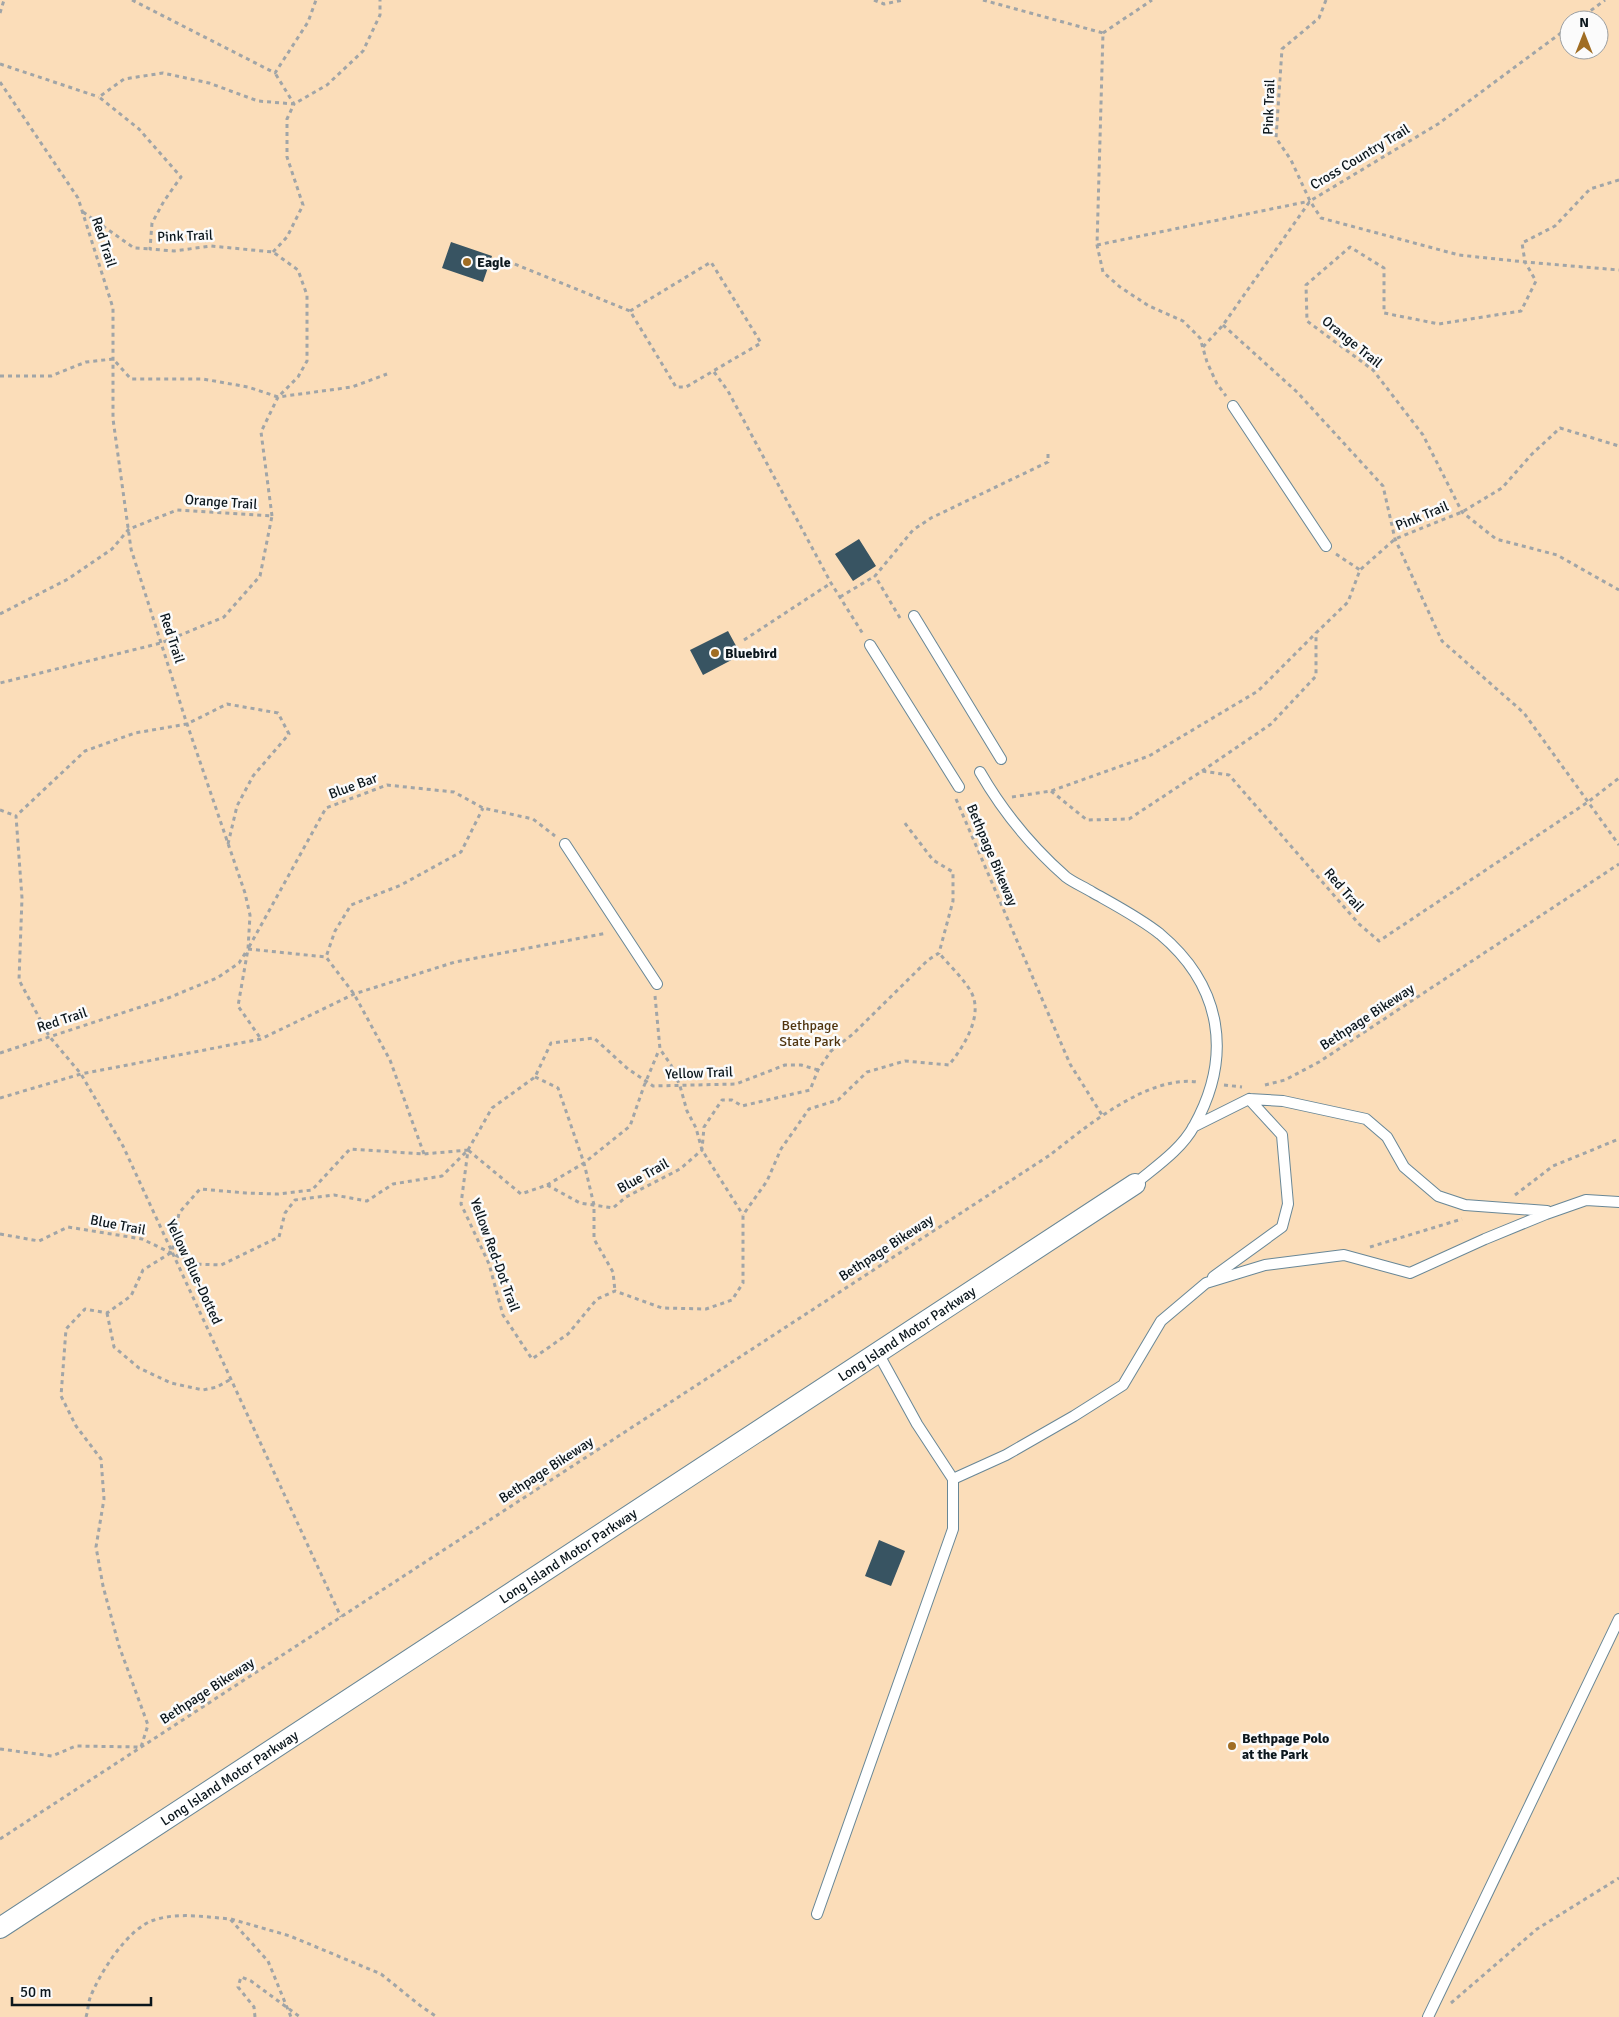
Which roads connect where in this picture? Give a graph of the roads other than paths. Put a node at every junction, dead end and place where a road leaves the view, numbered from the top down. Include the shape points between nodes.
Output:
1 (1233, 406) road end
2 (1326, 546) road end
3 (914, 616) dead end
4 (870, 645) road end
5 (1001, 759) dead end
6 (980, 772) dead end
7 (956, 789) road end
8 (565, 844) road end
9 (656, 988) road end
10 (1249, 1099) junction
11 (1194, 1127) junction
12 (1135, 1184) joint
13 (1619, 1202) edge
14 (1551, 1212) junction
15 (1206, 1282) junction
16 (878, 1353) junction
17 (953, 1478) junction
18 (1619, 1619) edge
19 (817, 1914) dead end
20 (0, 1928) edge
21 (1428, 2017) edge

1 - 2 lane
3 - 5 lane
4 - 7 lane
6 - 11 lane via 1011,820 1068,878 1159,933 1189,962 1211,1001 1218,1041 1213,1083
8 - 9 lane
10 - 11 lane
10 - 14 lane via 1283,1101 1366,1119 1386,1137 1404,1167 1438,1196 1465,1205
10 - 15 lane via 1282,1135 1288,1204 1282,1228
11 - 12 lane via 1179,1146
12 - 16 street, Long Island Motor Parkway
13 - 14 lane via 1586,1200
14 - 15 lane via 1410,1273 1344,1255 1265,1265
15 - 17 lane via 1161,1322 1123,1384 1006,1455
16 - 17 lane via 917,1424
16 - 20 street, Long Island Motor Parkway
17 - 19 lane via 953,1529
18 - 21 lane

